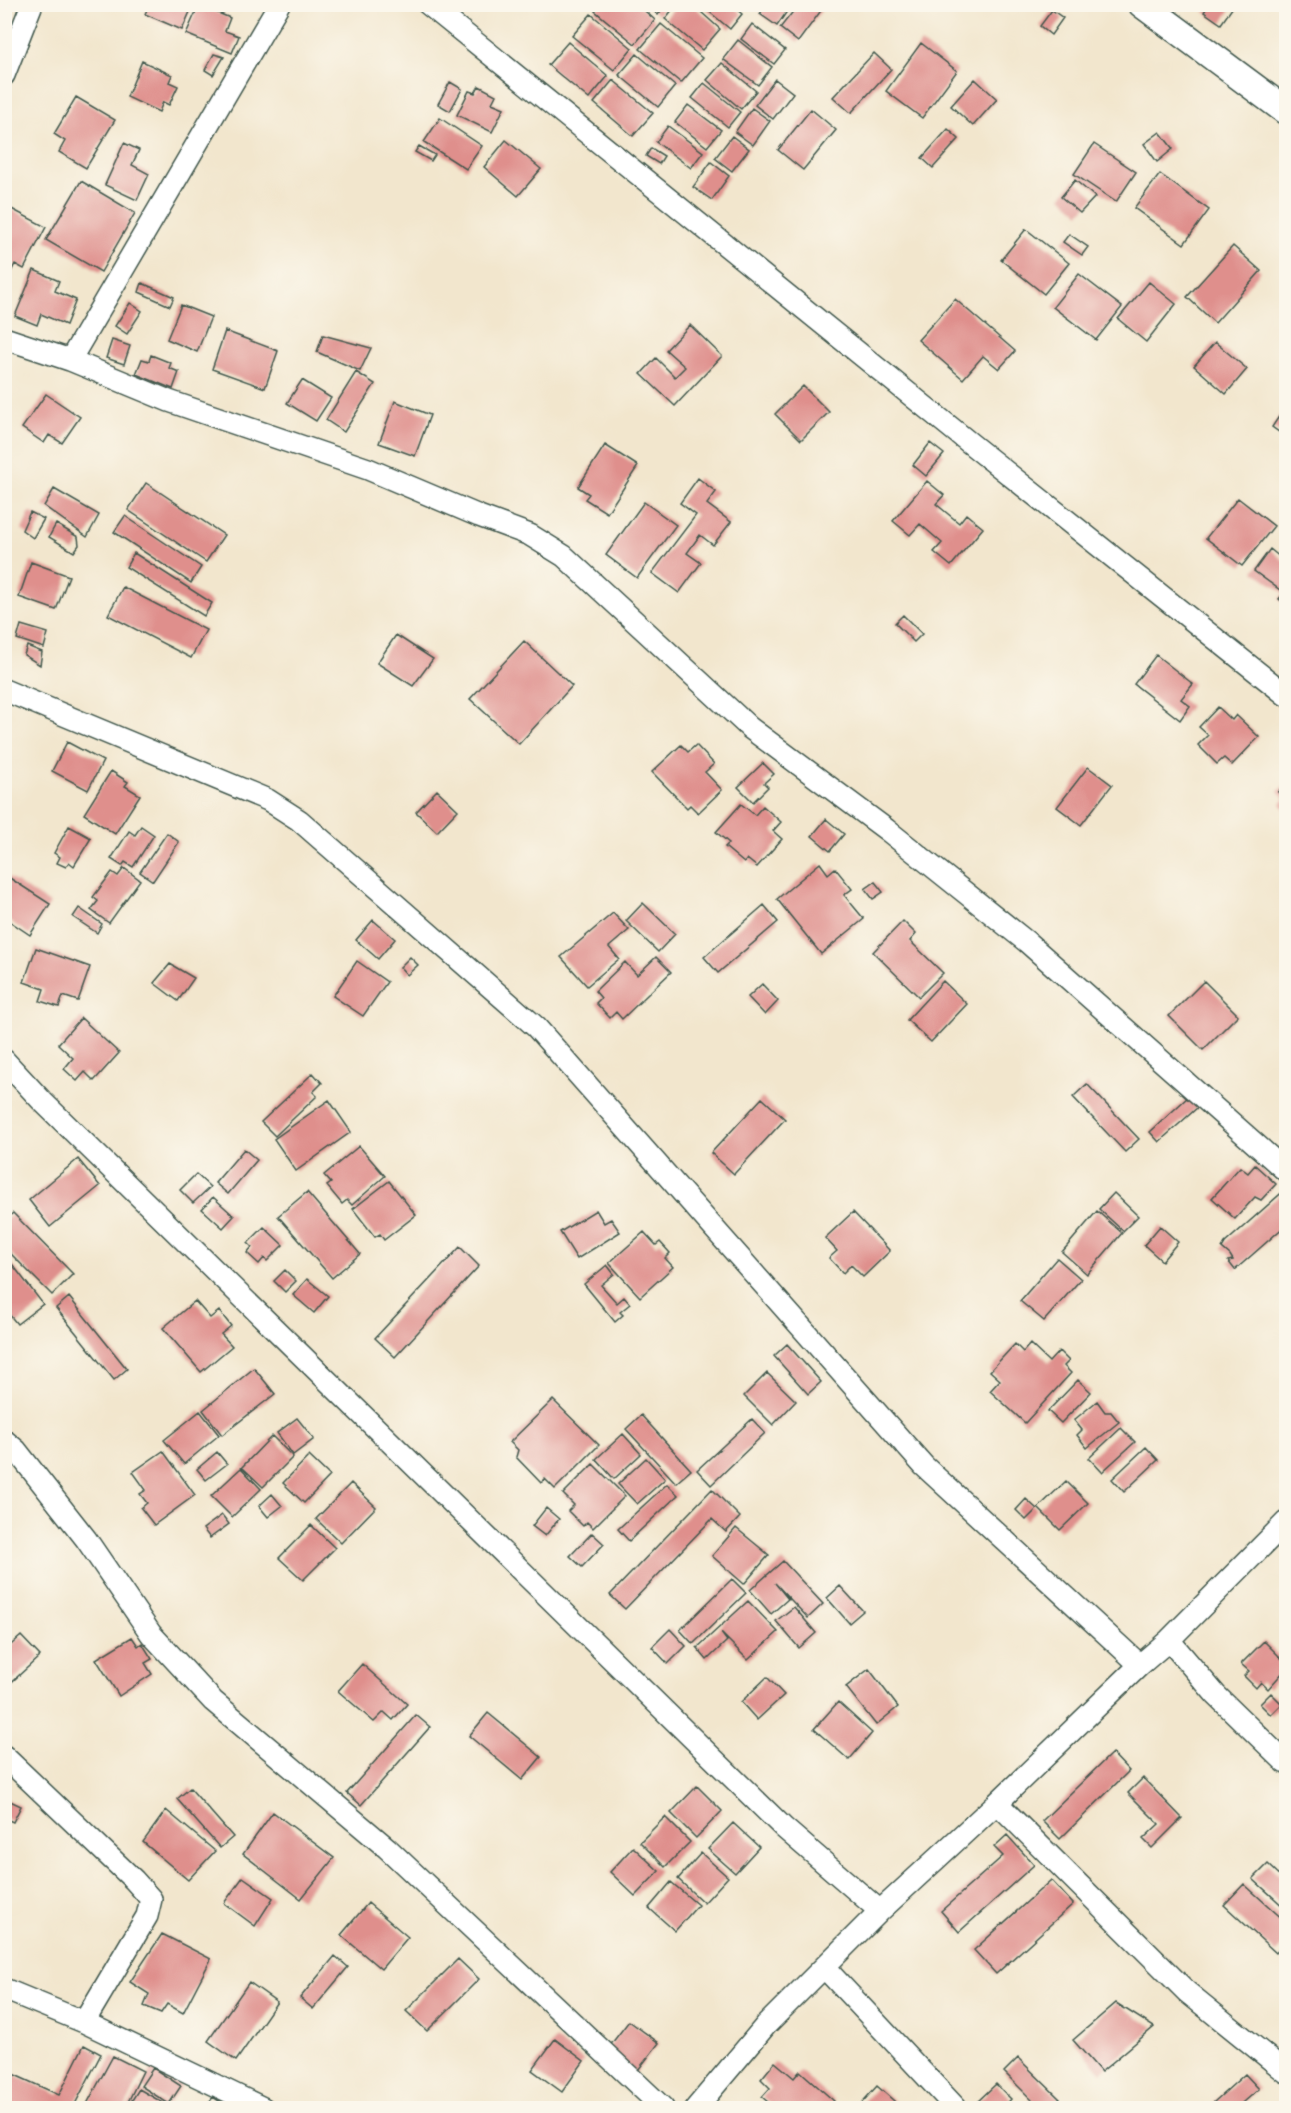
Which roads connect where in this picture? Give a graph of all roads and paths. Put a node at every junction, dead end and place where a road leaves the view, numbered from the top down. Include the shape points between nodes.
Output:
1 (32, 4) edge
2 (279, 4) edge
3 (428, 4) edge
4 (1142, 4) edge
5 (4, 75) edge
6 (1287, 111) edge
7 (4, 338) edge
8 (70, 360) junction
9 (4, 690) edge
10 (1287, 695) edge
11 (4, 1060) edge
12 (1287, 1171) edge
13 (4, 1440) edge
14 (1287, 1522) edge
15 (1169, 1640) junction
16 (1140, 1665) junction
17 (4, 1756) edge
18 (1287, 1763) edge
19 (997, 1803) junction
20 (880, 1911) junction
21 (824, 1967) junction
22 (4, 1989) edge
23 (84, 2022) junction
24 (1287, 2072) edge
25 (263, 2109) edge
26 (663, 2109) edge
27 (696, 2109) edge
28 (956, 2109) edge

1 - 5 street
2 - 8 street
3 - 10 street
4 - 6 street
7 - 8 street
8 - 12 street via 169,401 368,469 531,535 564,556 750,728 887,830 1027,942
9 - 16 street via 268,800 299,820 536,1027 924,1466
11 - 20 street via 784,1828
13 - 26 street via 86,1539 151,1634 213,1701 387,1848
14 - 15 street
15 - 16 street
15 - 18 street via 1216,1695
16 - 19 street
17 - 23 street via 151,1899 147,1916
19 - 20 street
19 - 24 street via 1187,1992
20 - 21 street
21 - 27 street via 766,2025
21 - 28 street
22 - 23 street
23 - 25 street

